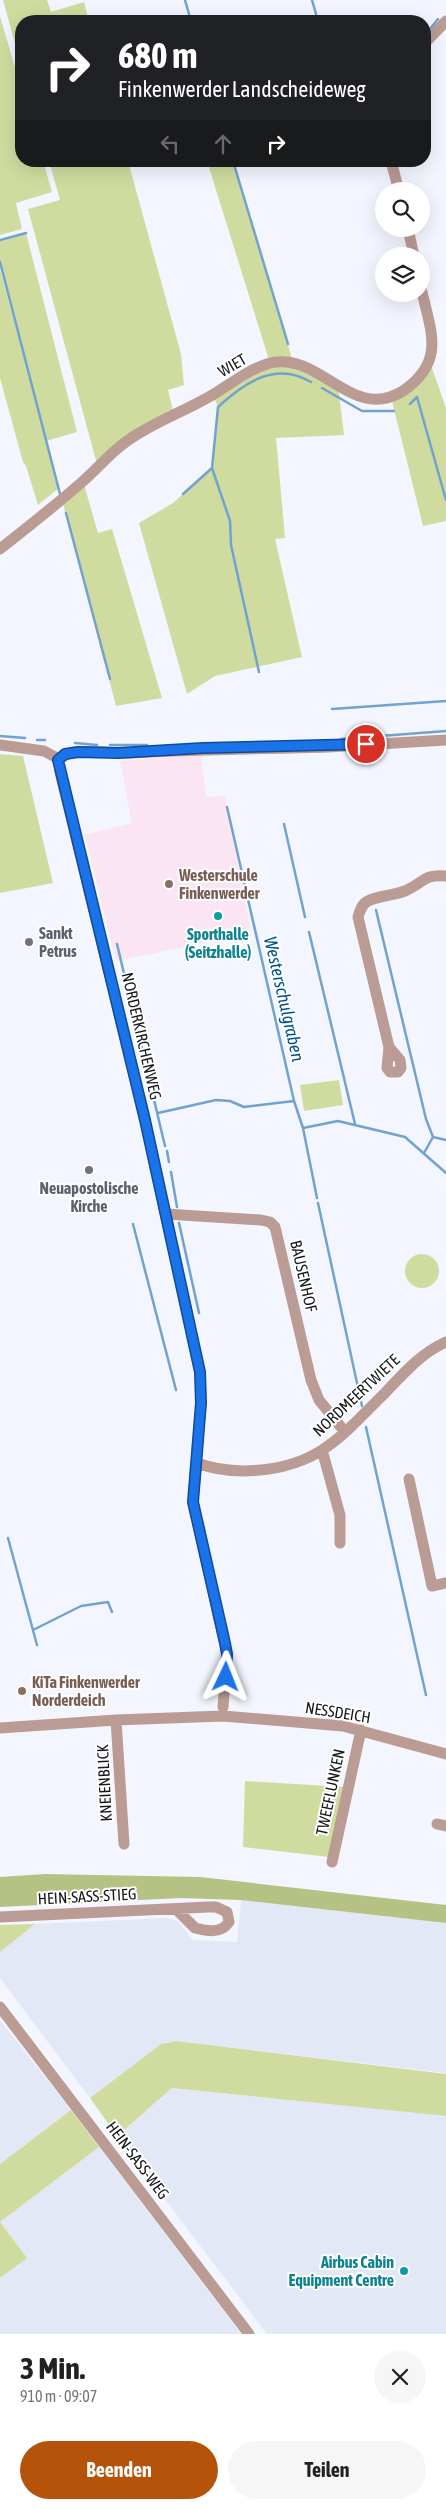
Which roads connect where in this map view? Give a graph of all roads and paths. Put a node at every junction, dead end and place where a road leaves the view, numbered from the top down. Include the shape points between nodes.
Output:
1 (446, 21) edge
2 (431, 37) edge
3 (393, 167) edge
4 (397, 182) edge
5 (424, 302) edge
6 (0, 549) edge
7 (446, 740) edge
8 (0, 745) edge
9 (59, 759) junction
10 (446, 876) edge
11 (389, 1047) dead end
12 (166, 1214) junction
13 (446, 1342) edge
14 (345, 1432) junction
15 (322, 1450) junction
16 (197, 1464) junction
17 (409, 1479) dead end
18 (340, 1543) dead end
19 (446, 1583) edge
20 (223, 1712) junction
21 (116, 1720) junction
22 (0, 1728) edge
23 (361, 1730) junction
24 (446, 1754) edge
25 (124, 1844) dead end
26 (332, 1862) dead end
27 (176, 1908) dead end
28 (0, 1917) edge
29 (0, 2007) edge
30 (249, 2334) edge

1 - 2 street
3 - 4 street
5 - 6 street, WIET via 435,353 423,375 402,391 380,400 363,399 293,362 270,364 248,372 127,441 62,500
7 - 9 street via 328,747 78,752 65,754
8 - 9 street via 44,751
9 - 12 street, NORDERKIRCHENWEG
10 - 11 street via 420,880 407,890 368,901 360,910 358,917
12 - 14 street, BAUSENHOF via 261,1220 275,1227 312,1380 319,1400
12 - 16 street, NORDERKIRCHENWEG via 200,1372
13 - 14 street, NORDMEERTWIETE via 414,1363
14 - 15 street, NORDMEERTWIETE
15 - 16 street, NORDMEERTWIETE via 287,1464 250,1470
15 - 18 street via 340,1515
16 - 20 street, NORDERKIRCHENWEG via 194,1509 227,1654
17 - 19 street via 432,1586
20 - 21 street, NESSDEICH
20 - 23 street, NESSDEICH
21 - 22 street, NESSDEICH
21 - 25 street, KNEIENBLICK
23 - 24 street, NESSDEICH
23 - 26 street, TWEEFLUNKEN
27 - 28 street, HEIN-SASS-STIEG
29 - 30 street, HEIN-SASS-WEG

